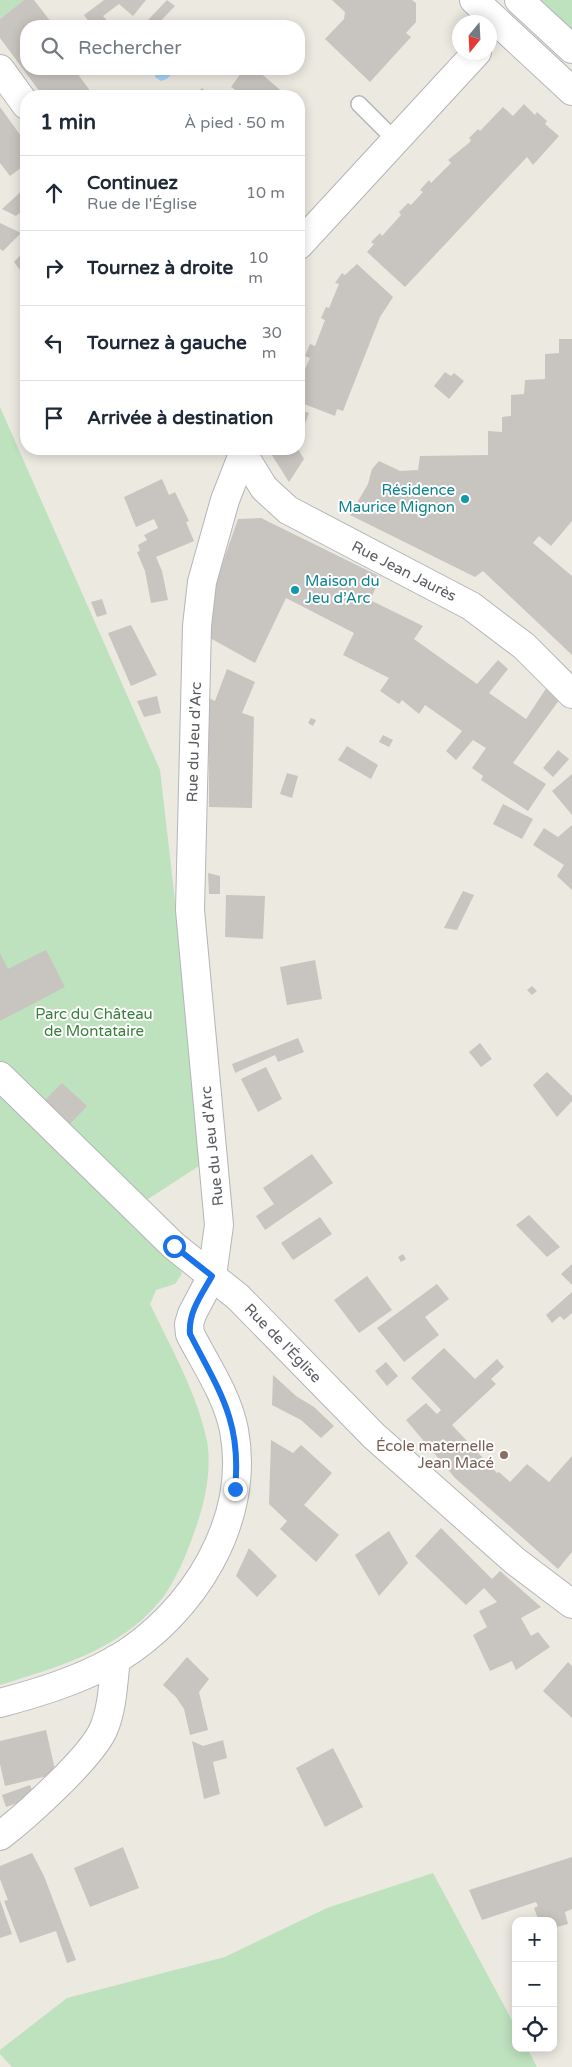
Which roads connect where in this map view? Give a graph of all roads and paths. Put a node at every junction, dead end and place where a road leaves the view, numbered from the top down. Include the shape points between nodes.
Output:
1 (474, 0) edge
2 (521, 1) edge
3 (484, 15) edge
4 (497, 31) edge
5 (497, 33) edge
6 (572, 49) edge
7 (470, 60) edge
8 (0, 69) edge
9 (572, 91) edge
10 (20, 96) edge
11 (359, 104) dead end
12 (395, 140) junction
13 (305, 238) edge
14 (240, 455) edge
15 (243, 455) edge
16 (572, 694) edge
17 (0, 1076) edge
18 (212, 1276) junction
19 (572, 1604) edge
20 (116, 1659) junction
21 (0, 1703) edge
22 (0, 1836) edge

1 - 3 street
2 - 4 street
2 - 6 street
5 - 9 street
7 - 12 street
8 - 10 street
11 - 12 lane
12 - 13 street
14 - 18 street, Rue du Jeu d'Arc via 202,582 197,636 190,902 219,1225
15 - 16 street, Rue Jean Jaurès via 264,488 288,510 471,606 524,646
17 - 18 street, Rue de l'Église via 174,1246
18 - 19 street, Rue de l'Église via 254,1312 374,1436 515,1561
18 - 20 street, Rue du Jeu d'Arc via 189,1324 190,1334 220,1389 234,1429 237,1469 231,1510 218,1547 199,1581 145,1640
20 - 21 street, Rue du Jeu d'Arc via 72,1681
20 - 22 street via 109,1712 99,1740 78,1765

